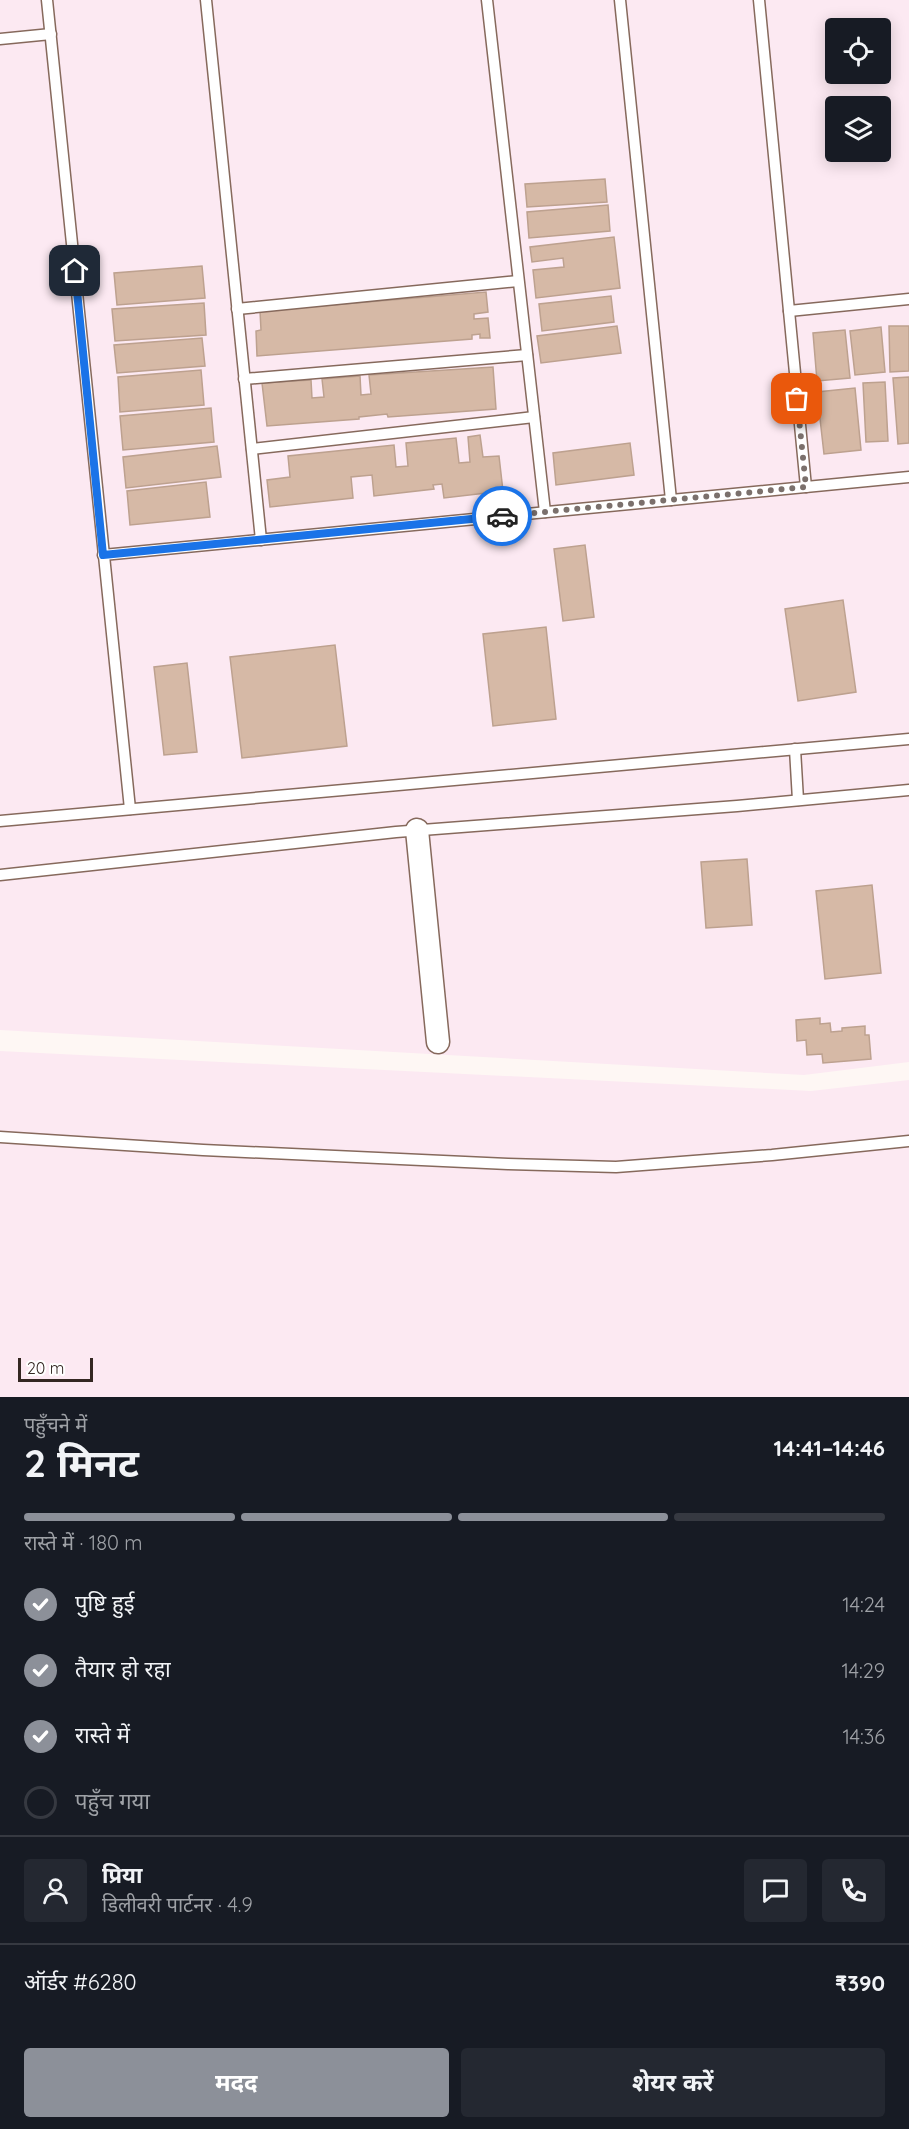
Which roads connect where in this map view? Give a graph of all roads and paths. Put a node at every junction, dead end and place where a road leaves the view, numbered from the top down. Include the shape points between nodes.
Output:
1 (47, 0) edge
2 (206, 0) edge
3 (487, 0) edge
4 (620, 0) edge
5 (759, 0) edge
6 (51, 34) junction
7 (0, 39) edge
8 (518, 281) junction
9 (909, 298) edge
10 (237, 309) junction
11 (789, 311) junction
12 (527, 355) junction
13 (244, 379) junction
14 (534, 417) junction
15 (252, 449) junction
16 (909, 477) edge
17 (806, 487) junction
18 (671, 500) junction
19 (545, 512) junction
20 (261, 540) junction
21 (103, 555) junction
22 (909, 739) edge
23 (795, 749) junction
24 (909, 790) edge
25 (798, 800) junction
26 (130, 809) junction
27 (0, 820) edge
28 (417, 830) junction
29 (0, 874) edge
30 (438, 1042) dead end
31 (0, 1137) edge
32 (909, 1141) edge

1 - 6 lane
2 - 10 lane
3 - 8 lane
4 - 18 lane
5 - 11 lane
6 - 7 lane
6 - 21 lane
8 - 10 lane
8 - 12 lane
9 - 11 lane
10 - 13 lane
11 - 17 lane
12 - 13 lane
12 - 14 lane
13 - 15 lane
14 - 15 lane
14 - 19 lane
15 - 20 lane
16 - 17 lane
17 - 18 lane
18 - 19 lane
19 - 20 lane
20 - 21 lane
21 - 26 lane
22 - 23 lane
23 - 25 lane
23 - 26 lane
24 - 25 lane
25 - 28 lane
26 - 27 lane
28 - 29 lane
28 - 30 street
31 - 32 lane via 616,1167

